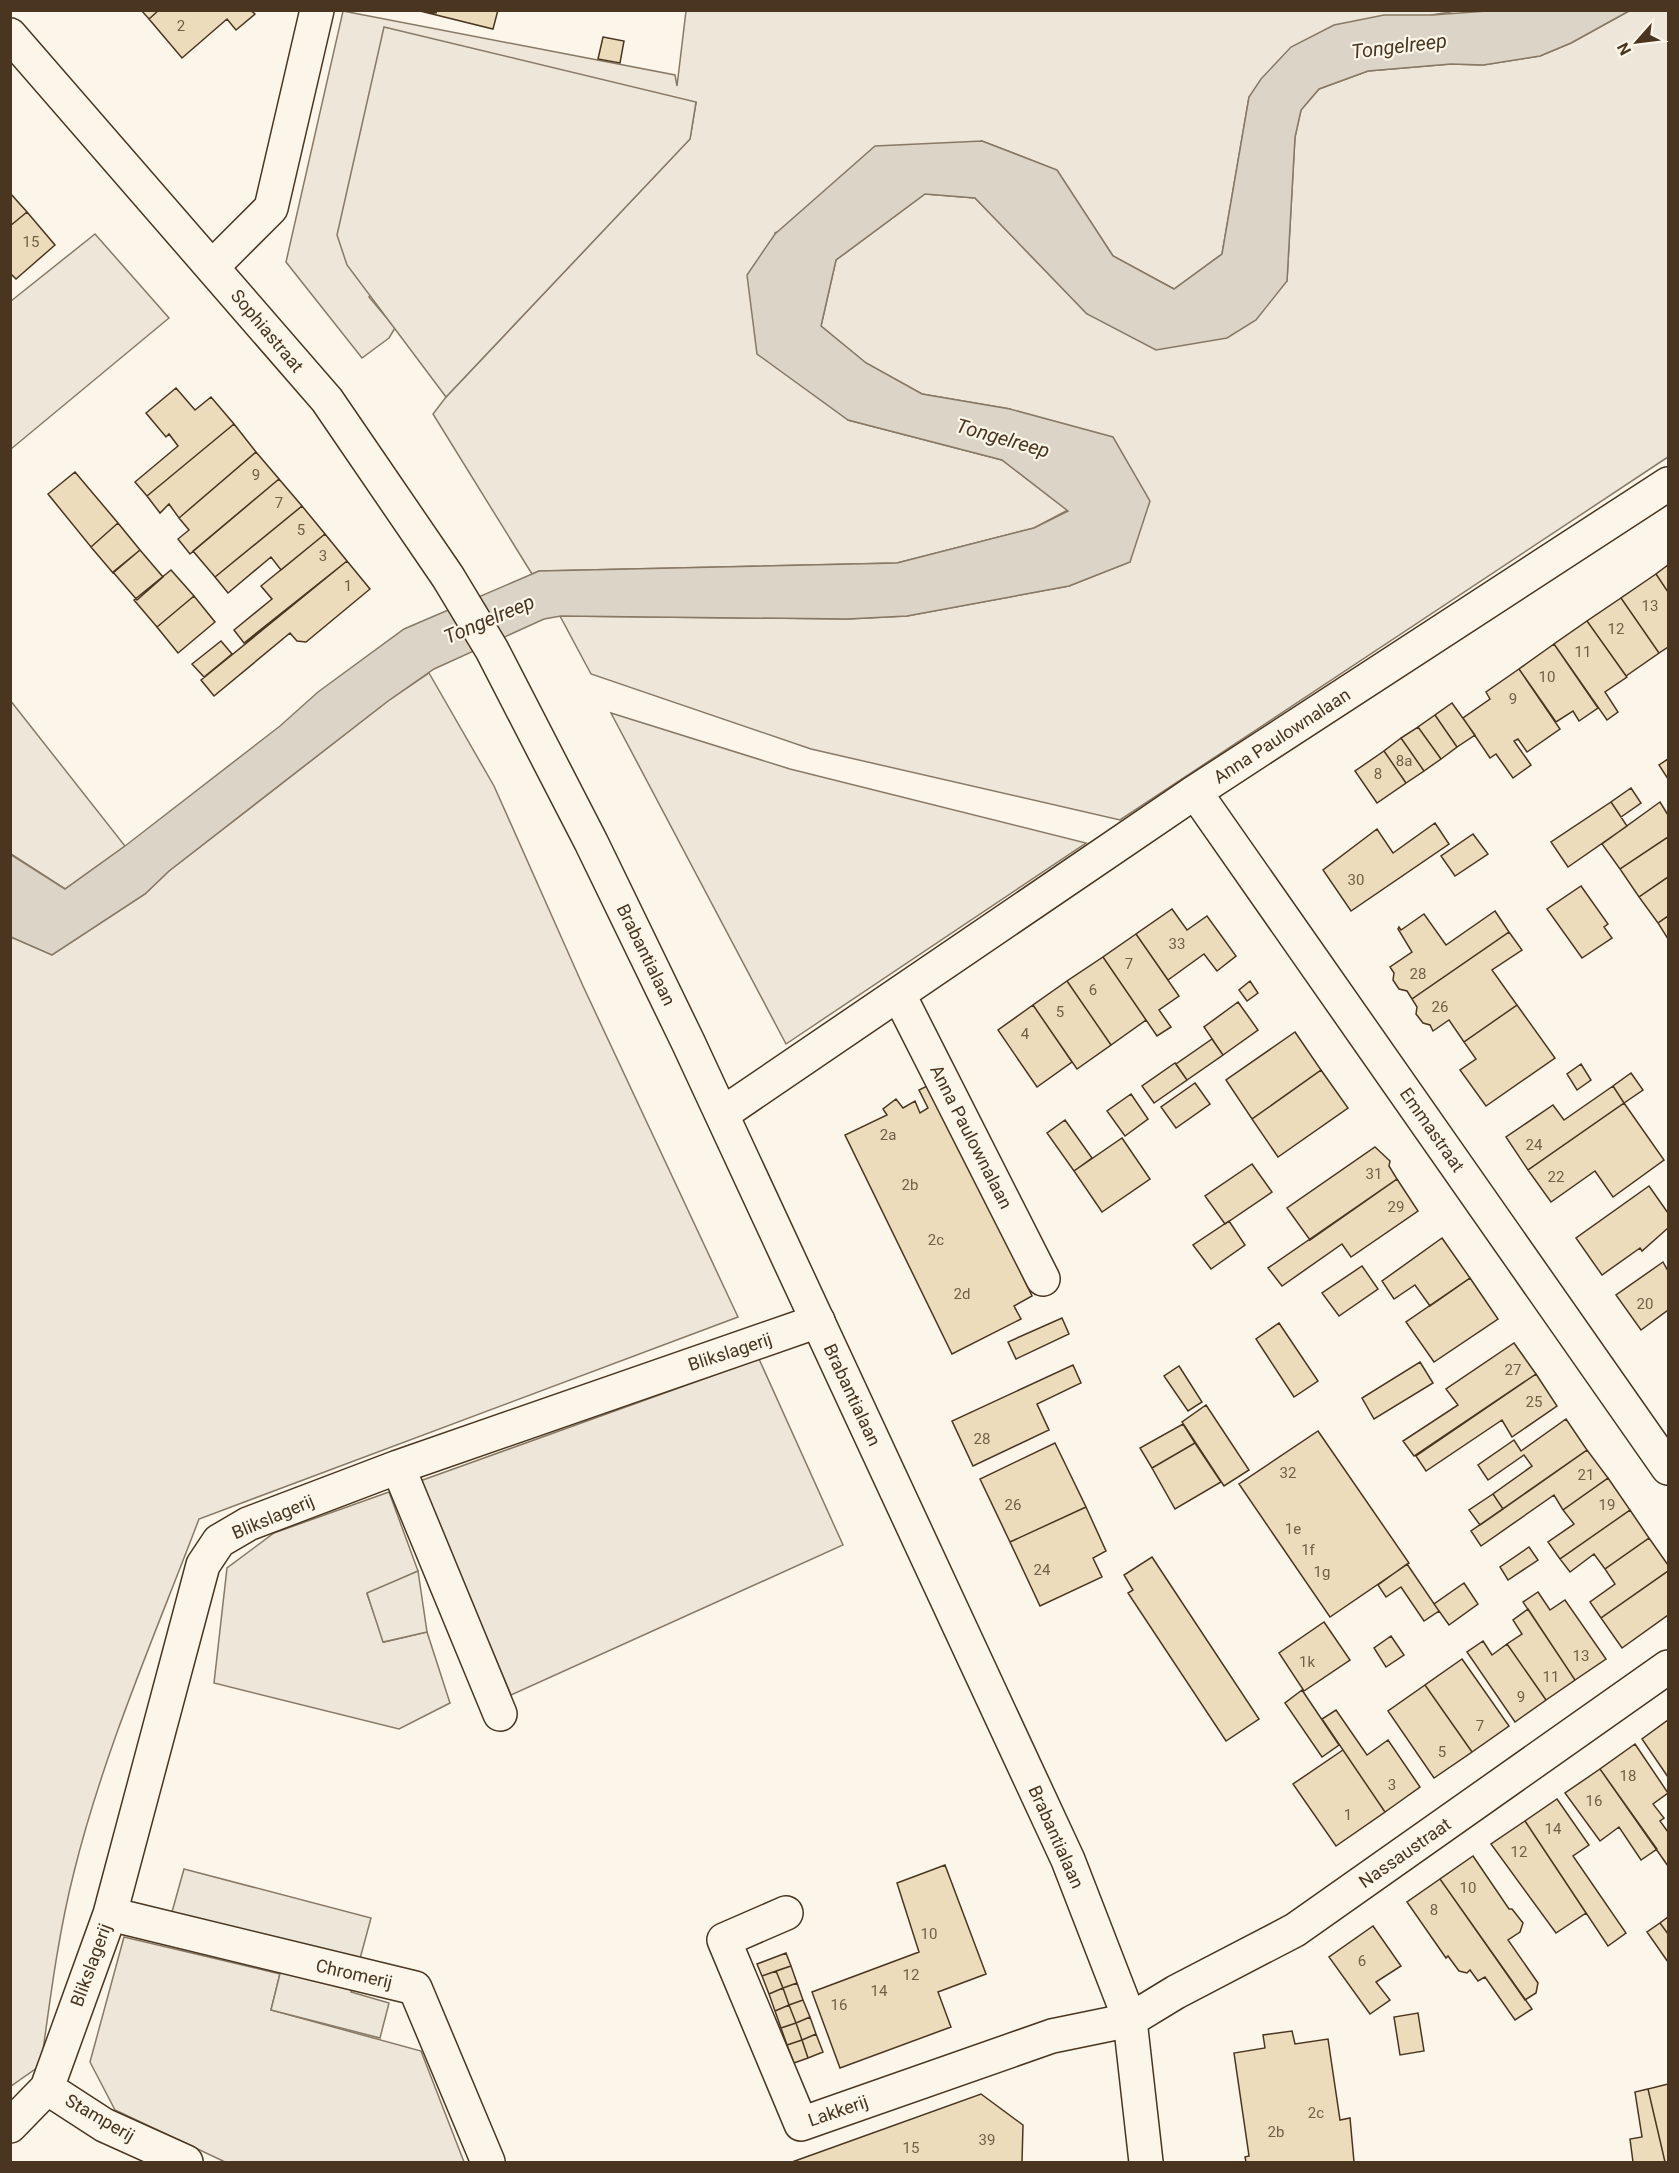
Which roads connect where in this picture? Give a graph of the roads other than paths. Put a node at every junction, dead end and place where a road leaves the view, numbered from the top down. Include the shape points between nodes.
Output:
1 (317, 10) edge
2 (10, 35) edge
3 (213, 266) junction
4 (1668, 484) edge
5 (492, 650) joint
6 (1195, 792) junction
7 (899, 995) junction
8 (722, 1114) junction
9 (1043, 1279) dead end
10 (818, 1321) junction
11 (398, 1467) junction
12 (1668, 1468) edge
13 (1668, 1667) edge
14 (500, 1714) dead end
15 (786, 1913) dead end
16 (110, 1914) junction
17 (1130, 2020) junction
18 (47, 2088) junction
19 (10, 2126) edge
20 (186, 2163) edge
21 (488, 2163) edge
22 (1146, 2163) edge

1 - 3 street via 270,208
2 - 3 street, Sophiastraat
3 - 5 street, Sophiastraat via 327,400 448,577
4 - 6 street, Anna Paulownalaan
5 - 8 street, Brabantialaan via 591,842
6 - 7 street, Anna Paulownalaan
6 - 12 street, Emmastraat
7 - 8 street, Anna Paulownalaan
7 - 9 street, Anna Paulownalaan
8 - 10 street, Brabantialaan
10 - 11 street, Blikslagerij
10 - 17 street, Brabantialaan via 1068,1860
11 - 14 street
11 - 16 street, Blikslagerij via 248,1524 219,1541 203,1565
13 - 17 street, Nassaustraat via 1295,1930
15 - 17 street, Lakkerij via 724,1940 801,2124 1052,2036
16 - 18 street, Blikslagerij
16 - 21 street, Chromerij via 416,1988
17 - 22 street, Brabantialaan
18 - 19 street, Blikslagerij
18 - 20 street, Stamperij via 105,2125

